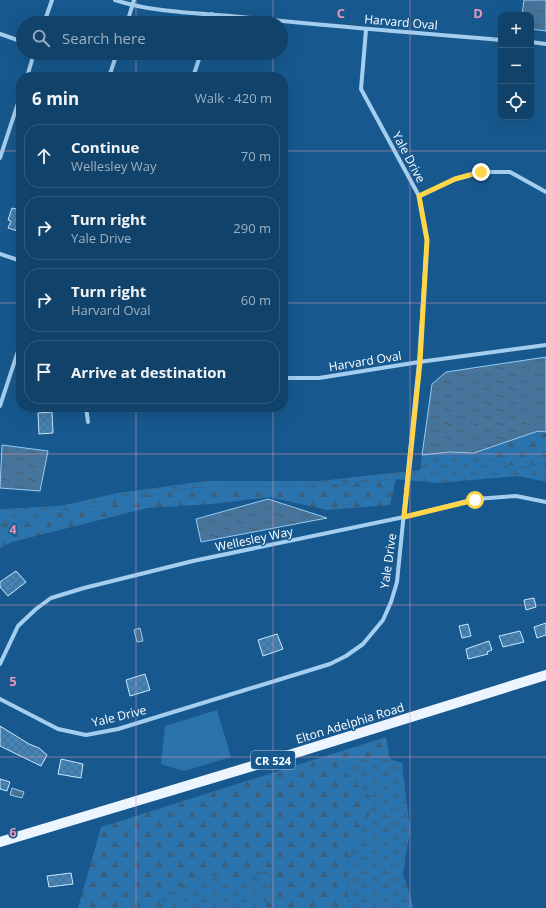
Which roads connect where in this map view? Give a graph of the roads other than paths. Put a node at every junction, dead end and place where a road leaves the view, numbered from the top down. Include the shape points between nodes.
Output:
1 (52, 0) edge
2 (115, 0) edge
3 (134, 0) edge
4 (132, 6) junction
5 (212, 14) joint
6 (46, 16) edge
7 (129, 16) edge
8 (231, 16) edge
9 (288, 22) edge
10 (366, 30) junction
11 (0, 34) edge
12 (16, 40) edge
13 (498, 40) edge
14 (534, 42) edge
15 (546, 44) edge
16 (32, 60) edge
17 (114, 60) edge
18 (199, 60) edge
19 (28, 72) edge
20 (110, 72) edge
21 (195, 72) edge
22 (16, 109) edge
23 (0, 158) edge
24 (546, 192) edge
25 (419, 196) junction
26 (0, 254) edge
27 (16, 259) edge
28 (546, 345) edge
29 (16, 357) edge
30 (420, 362) junction
31 (288, 378) edge
32 (0, 406) edge
33 (87, 412) edge
34 (88, 422) dead end
35 (546, 502) edge
36 (404, 517) junction
37 (0, 664) edge
38 (546, 674) edge
39 (0, 699) edge
40 (0, 842) edge

1 - 6 street
2 - 4 street, Harvard Oval
3 - 4 street
4 - 5 street, Harvard Oval
4 - 7 street
5 - 8 street, Harvard Oval
9 - 10 street, Harvard Oval
10 - 13 street, Harvard Oval
10 - 25 street, Yale Drive via 361,89
11 - 12 street
14 - 15 street
16 - 19 street
17 - 20 street
18 - 21 street
22 - 23 street
24 - 25 street via 510,172 481,172 455,179
25 - 30 street, Yale Drive via 427,240
26 - 27 street
28 - 30 street, Harvard Oval
29 - 32 street
30 - 31 street, Harvard Oval via 319,378
30 - 36 street, Yale Drive
33 - 34 street
35 - 36 street, Wellesley Way via 516,496 475,500
36 - 37 street, Wellesley Way via 193,561 51,598 36,608 18,626
36 - 39 street, Yale Drive via 397,582 383,620 363,644 330,664 118,729 86,735 58,729
38 - 40 main road, Elton Adelphia Road / CR 524

